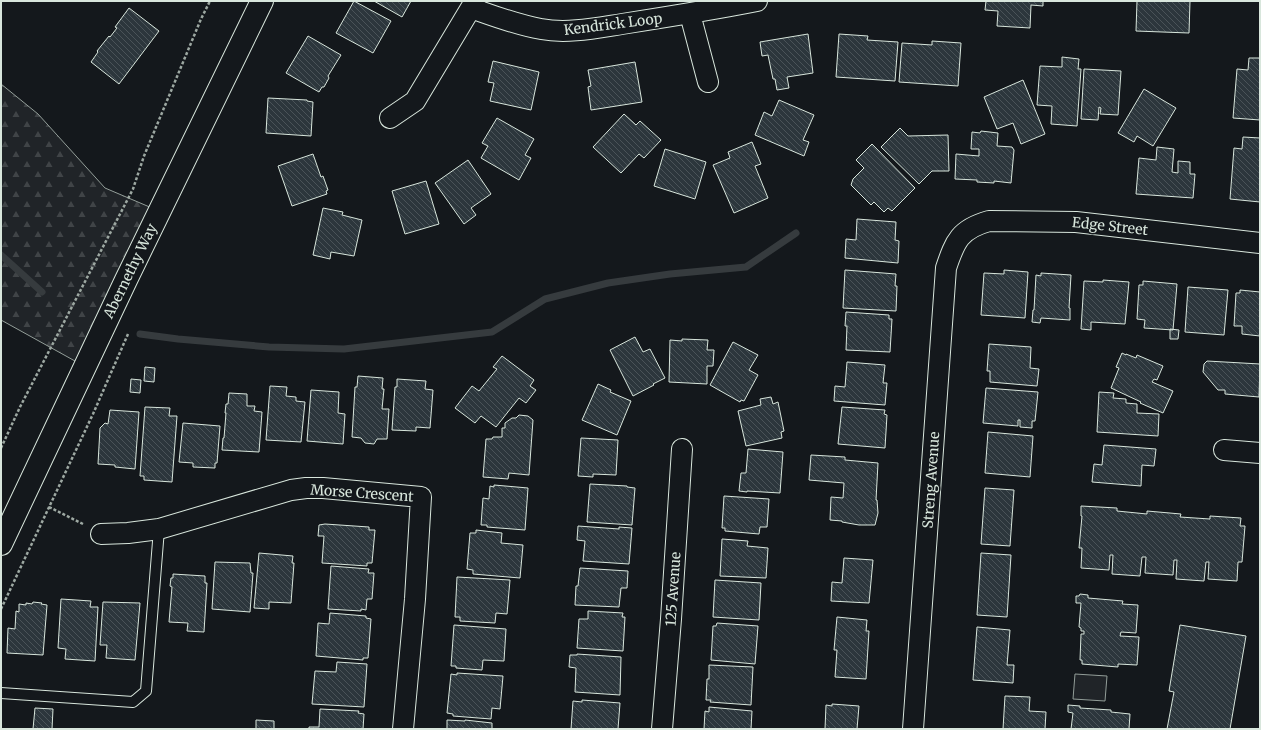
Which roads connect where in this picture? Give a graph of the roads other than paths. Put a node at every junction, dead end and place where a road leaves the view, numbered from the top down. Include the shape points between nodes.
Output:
1 (262, 1) edge
2 (757, 1) edge
3 (473, 5) edge
4 (690, 14) junction
5 (708, 82) dead end
6 (390, 118) dead end
7 (962, 234) joint
8 (1260, 243) edge
9 (682, 449) dead end
10 (1224, 450) dead end
11 (1260, 453) edge
12 (159, 529) junction
13 (101, 534) road end
14 (1, 544) edge
15 (1, 693) edge
16 (403, 729) edge
17 (662, 729) edge
18 (913, 729) edge

1 - 14 main road, Abernethy Way via 149,231
2 - 4 street, Kendrick Loop
3 - 4 street, Kendrick Loop via 513,22 542,29 563,30
3 - 6 street, Kendrick Loop via 415,101
4 - 5 street
7 - 8 street, Edge Street via 976,225 989,221 1076,222
7 - 18 street, Streng Avenue via 953,247 946,268
9 - 17 street, 125 Avenue
10 - 11 street
12 - 13 street, Morse Crescent
12 - 15 lane via 146,691 133,702
12 - 16 street, Morse Crescent via 291,490 306,488 421,497

